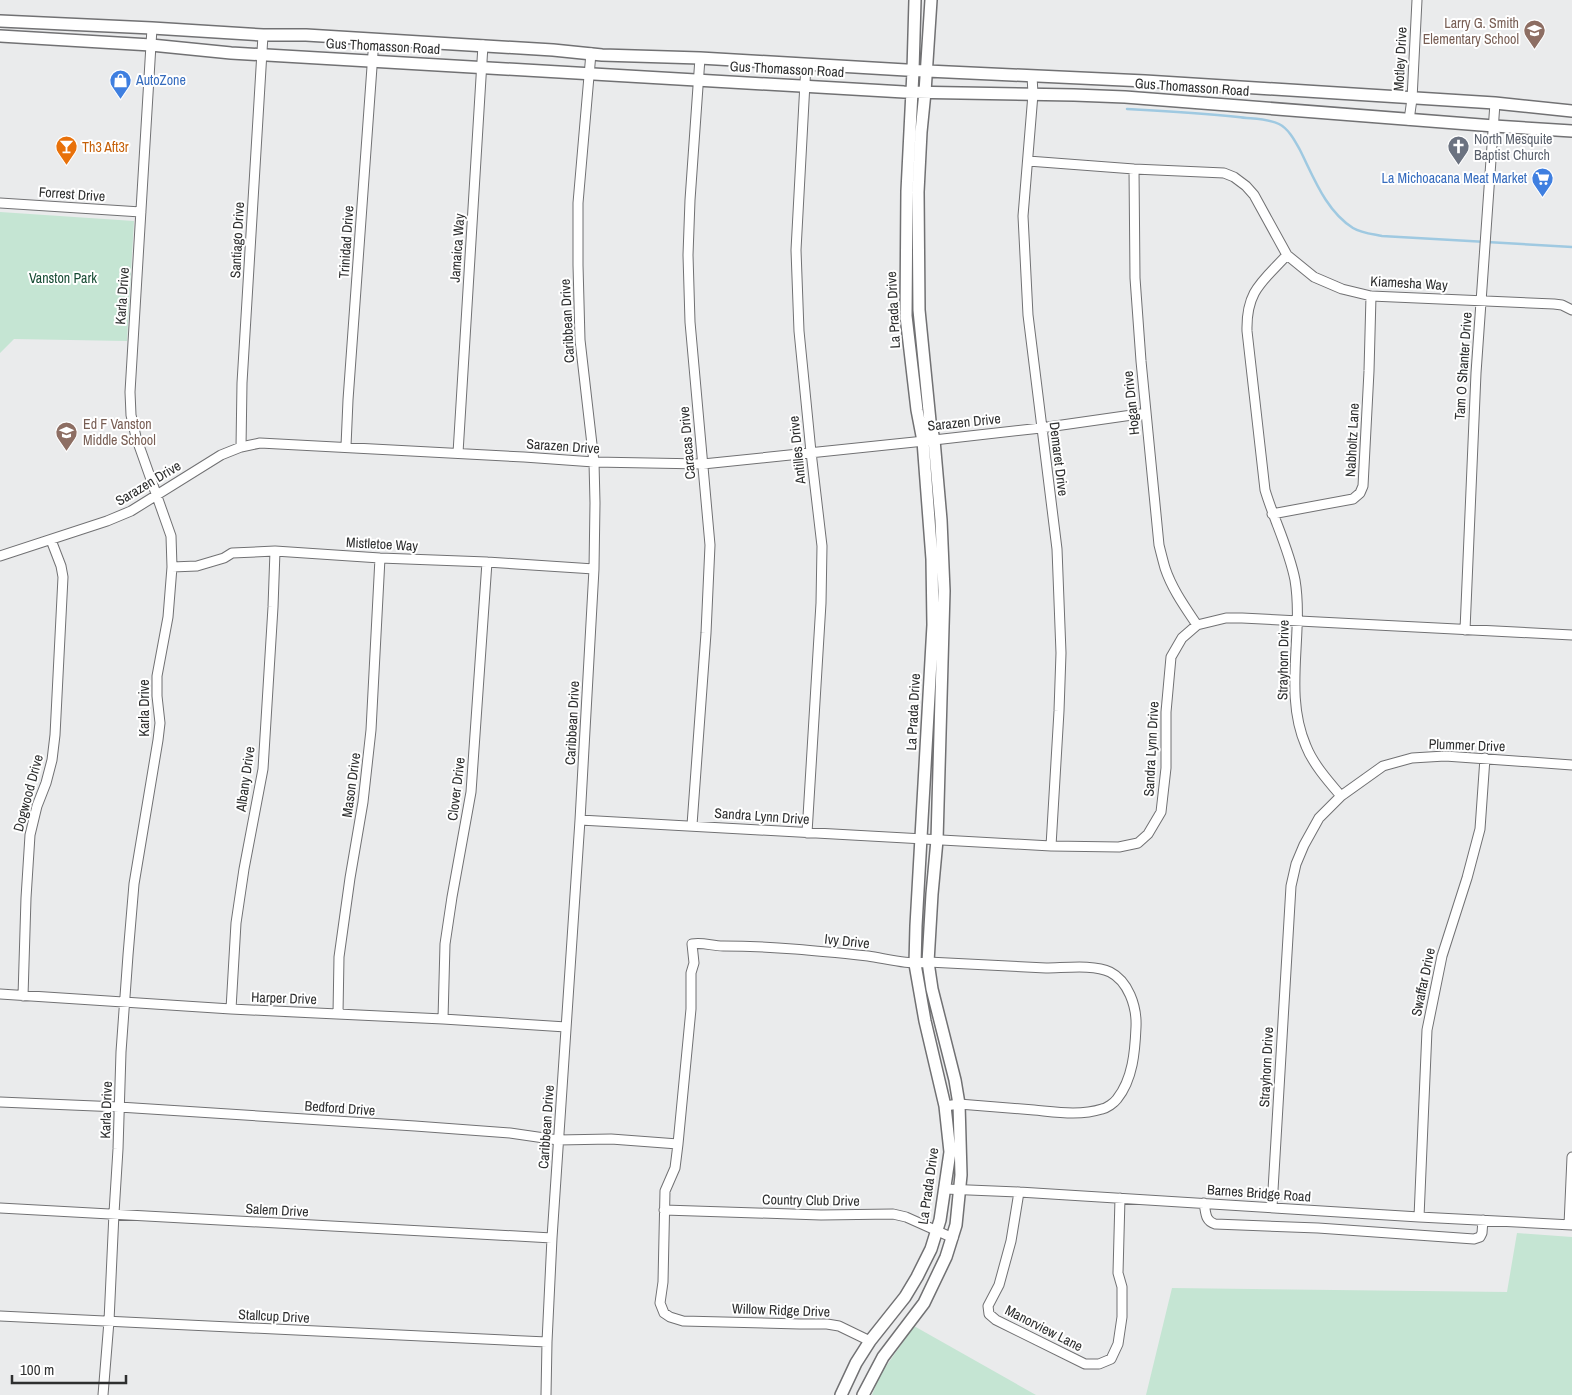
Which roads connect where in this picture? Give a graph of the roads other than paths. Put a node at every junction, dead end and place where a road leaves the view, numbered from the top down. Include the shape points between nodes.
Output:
1 (915, 0) edge
2 (931, 0) edge
3 (1417, 0) edge
4 (0, 21) edge
5 (152, 28) junction
6 (263, 35) junction
7 (0, 36) edge
8 (374, 39) junction
9 (151, 45) junction
10 (483, 45) junction
11 (262, 54) junction
12 (591, 54) junction
13 (700, 58) junction
14 (373, 60) junction
15 (806, 64) junction
16 (482, 67) junction
17 (914, 71) junction
18 (927, 71) junction
19 (590, 72) junction
20 (1032, 76) junction
21 (698, 79) junction
22 (805, 86) junction
23 (912, 92) junction
24 (925, 92) junction
25 (1033, 94) junction
26 (1412, 99) junction
27 (1495, 104) junction
28 (1572, 111) edge
29 (1409, 120) junction
30 (1494, 126) junction
31 (1572, 131) edge
32 (1028, 161) junction
33 (1134, 169) junction
34 (912, 201) junction
35 (0, 204) edge
36 (141, 212) junction
37 (1287, 255) junction
38 (1371, 296) junction
39 (1481, 300) junction
40 (1572, 310) edge
41 (1146, 413) junction
42 (1041, 428) junction
43 (929, 440) junction
44 (346, 446) junction
45 (241, 447) junction
46 (811, 452) junction
47 (458, 453) junction
48 (594, 462) junction
49 (703, 464) junction
50 (157, 494) junction
51 (1272, 514) junction
52 (51, 540) junction
53 (275, 552) junction
54 (0, 556) edge
55 (380, 558) junction
56 (487, 562) junction
57 (172, 567) junction
58 (594, 569) junction
59 (1297, 621) junction
60 (1197, 625) junction
61 (1465, 630) junction
62 (1572, 636) edge
63 (1485, 758) junction
64 (1572, 765) edge
65 (1341, 796) junction
66 (580, 820) junction
67 (692, 825) junction
68 (807, 832) junction
69 (921, 838) junction
70 (937, 840) junction
71 (1051, 846) junction
72 (928, 962) junction
73 (915, 964) junction
74 (0, 994) edge
75 (22, 996) junction
76 (125, 1001) junction
77 (231, 1009) junction
78 (338, 1013) junction
79 (443, 1019) junction
80 (939, 1020) junction
81 (925, 1021) junction
82 (566, 1027) junction
83 (0, 1102) edge
84 (959, 1104) junction
85 (945, 1106) junction
86 (119, 1108) junction
87 (558, 1140) junction
88 (678, 1144) junction
89 (1572, 1157) edge
90 (944, 1189) junction
91 (960, 1190) junction
92 (1019, 1192) junction
93 (1120, 1198) junction
94 (1204, 1203) junction
95 (1272, 1207) junction
96 (0, 1208) edge
97 (664, 1210) junction
98 (114, 1214) junction
99 (1419, 1217) junction
100 (1483, 1220) junction
101 (1570, 1225) edge
102 (937, 1231) junction
103 (552, 1238) junction
104 (953, 1238) junction
105 (0, 1316) edge
106 (109, 1321) junction
107 (718, 1321) joint
108 (870, 1341) junction
109 (547, 1342) junction
110 (846, 1383) junction
111 (865, 1391) edge
112 (103, 1395) edge
113 (546, 1395) edge
114 (841, 1395) edge

1 - 17 main road, La Prada Drive
2 - 18 main road, La Prada Drive
3 - 26 street, Motley Drive
4 - 5 main road, Gus Thomasson Road
5 - 6 main road, Gus Thomasson Road
5 - 9 street, Karla Drive
6 - 8 main road, Gus Thomasson Road
6 - 11 street, Santiago Drive
7 - 9 main road, Gus Thomasson Road
8 - 10 main road, Gus Thomasson Road
8 - 14 street, Trinidad Drive
9 - 11 main road, Gus Thomasson Road
9 - 36 street, Karla Drive
10 - 12 main road, Gus Thomasson Road
10 - 16 street, Jamaica Way
11 - 14 main road, Gus Thomasson Road
11 - 45 street, Santiago Drive
12 - 13 main road, Gus Thomasson Road
12 - 19 street, Caribbean Drive
13 - 15 main road, Gus Thomasson Road
13 - 21 street, Caracas Drive
14 - 16 main road, Gus Thomasson Road
14 - 44 street, Trinidad Drive
15 - 17 main road, Gus Thomasson Road
15 - 22 street, Antilles Drive
16 - 19 main road, Gus Thomasson Road
16 - 47 street, Jamaica Way
17 - 18 main road, Gus Thomasson Road
17 - 23 main road, La Prada Drive
18 - 20 main road, Gus Thomasson Road
18 - 24 main road, La Prada Drive
19 - 21 main road, Gus Thomasson Road
19 - 48 street, Caribbean Drive via 578,204 578,265 580,340
20 - 25 street, Demaret Drive
20 - 26 main road, Gus Thomasson Road
21 - 22 main road, Gus Thomasson Road
21 - 49 street, Caracas Drive via 688,255 690,322
22 - 23 main road, Gus Thomasson Road
22 - 46 street, Antilles Drive via 796,250 799,331
23 - 24 main road, Gus Thomasson Road
23 - 34 main road, La Prada Drive
24 - 25 main road, Gus Thomasson Road
24 - 34 main road, La Prada Drive
25 - 29 main road, Gus Thomasson Road via 1184,101
25 - 32 street, Demaret Drive
26 - 27 main road, Gus Thomasson Road
26 - 29 street, Motley Drive
27 - 28 main road, Gus Thomasson Road
27 - 30 street, Tam O Shanter Drive
29 - 30 main road, Gus Thomasson Road
30 - 31 main road, Gus Thomasson Road
30 - 39 street, Tam O Shanter Drive
32 - 33 street, Kiamesha Way
32 - 42 street, Demaret Drive via 1024,216 1028,314
33 - 37 street, Kiamesha Way via 1224,173 1234,177 1254,195
33 - 41 street, Hogan Drive via 1135,278
34 - 43 main road, La Prada Drive
35 - 36 street, Forrest Drive
36 - 50 street, Karla Drive via 131,415
37 - 38 street, Kiamesha Way via 1314,277 1342,289
37 - 51 street, Strayhorn Drive via 1256,288 1246,315 1265,490
38 - 39 street, Kiamesha Way
38 - 51 street, Nabholtz Lane via 1363,486 1353,499
39 - 40 street, Kiamesha Way via 1554,304
39 - 61 street, Tam O Shanter Drive
41 - 42 street, Sarazen Drive
41 - 60 street, Hogan Drive via 1159,545 1171,582
42 - 43 street, Sarazen Drive
42 - 71 street, Demaret Drive via 1057,549 1061,653
43 - 46 street, Sarazen Drive
43 - 69 main road, La Prada Drive via 933,625
43 - 70 main road, La Prada Drive via 941,520 944,591
44 - 45 street, Sarazen Drive via 260,443
44 - 47 street, Sarazen Drive
45 - 50 street, Sarazen Drive via 221,455
46 - 49 street, Sarazen Drive
46 - 68 street, Antilles Drive via 822,546
47 - 48 street, Sarazen Drive
48 - 49 street, Sarazen Drive
48 - 58 street, Caribbean Drive
49 - 67 street, Caracas Drive via 710,545
50 - 52 street, Sarazen Drive via 131,511
50 - 57 street, Karla Drive via 172,536
51 - 59 street, Strayhorn Drive via 1284,539 1295,580
52 - 54 street, Sarazen Drive
52 - 75 street, Dogwood Drive via 63,577 55,735 52,760 30,834
53 - 55 street, Mistletoe Way
53 - 57 street, Mistletoe Way via 232,553 197,566
53 - 77 street, Albany Drive via 263,770 236,923
55 - 56 street, Mistletoe Way
55 - 78 street, Mason Drive via 372,730 339,957
56 - 58 street, Mistletoe Way
56 - 79 street, Clover Drive via 471,792 445,944
57 - 76 street, Karla Drive via 168,617 157,676 160,723 134,884
58 - 66 street, Caribbean Drive
59 - 60 street, Sandra Lynn Drive via 1226,618
59 - 61 street, Sandra Lynn Drive
59 - 65 street, Strayhorn Drive via 1294,681 1297,718 1306,747
60 - 71 street, Sandra Lynn Drive via 1177,644 1170,664 1165,777 1161,812 1156,822 1144,839 1132,846
61 - 62 street, Sandra Lynn Drive
63 - 64 street, Plummer Drive
63 - 65 street, Plummer Drive via 1412,758 1383,766
63 - 99 street, Swaffar Drive via 1480,829 1468,878 1442,956 1427,1030
65 - 95 street, Strayhorn Drive via 1319,818 1296,864 1291,886
66 - 67 street, Sandra Lynn Drive
66 - 82 street, Caribbean Drive
67 - 68 street, Sandra Lynn Drive
68 - 69 street, Sandra Lynn Drive
69 - 70 street, Sandra Lynn Drive
69 - 73 main road, La Prada Drive
70 - 71 street, Sandra Lynn Drive
70 - 72 main road, La Prada Drive
72 - 73 street, Ivy Drive
72 - 80 main road, La Prada Drive
72 - 84 street, Ivy Drive via 1107,970 1119,977 1134,1004 1135,1046 1130,1072 1124,1089 1104,1109 1064,1113
73 - 81 main road, La Prada Drive
73 - 88 street, Ivy Drive via 869,956 692,944 691,1008
74 - 75 street, Harper Drive
75 - 76 street, Harper Drive
76 - 77 street, Harper Drive
76 - 86 street, Karla Drive
77 - 78 street, Harper Drive
78 - 79 street, Harper Drive
79 - 82 street, Harper Drive
80 - 81 main road
80 - 84 main road, La Prada Drive
81 - 85 main road, La Prada Drive
82 - 87 street, Caribbean Drive
83 - 86 street, Bedford Drive
84 - 85 street, Ivy Drive
84 - 91 main road, La Prada Drive
85 - 90 main road, La Prada Drive via 950,1152
86 - 87 street, Bedford Drive via 500,1132
86 - 98 street, Karla Drive
87 - 88 street, Bedford Drive via 611,1139
87 - 103 street, Caribbean Drive
88 - 97 street, Ivy Drive via 675,1168 665,1191
89 - 101 street
90 - 91 street, Barnes Bridge Road
90 - 102 main road, La Prada Drive
91 - 92 street, Barnes Bridge Road
91 - 104 main road, La Prada Drive
92 - 93 street, Barnes Bridge Road
92 - 93 street, Manorview Lane via 1011,1240 999,1285 988,1306 989,1314 1085,1364 1099,1364 1111,1359 1118,1344 1122,1317 1122,1287 1118,1273
93 - 94 street, Barnes Bridge Road
94 - 95 street, Barnes Bridge Road
94 - 100 street via 1207,1219 1215,1224 1474,1239 1480,1237
95 - 99 street, Barnes Bridge Road
96 - 98 street, Salem Drive
97 - 102 street, Country Club Drive via 893,1214
97 - 107 street, Ivy Drive via 660,1303 664,1313 683,1321
98 - 103 street, Salem Drive
98 - 106 street, Karla Drive
99 - 100 street, Barnes Bridge Road
100 - 101 street, Barnes Bridge Road
102 - 104 street, Country Club Drive
102 - 108 main road, La Prada Drive via 924,1265 910,1289
103 - 109 street, Caribbean Drive
104 - 111 main road, La Prada Drive via 924,1303 883,1357
105 - 106 street, Stallcup Drive
106 - 109 street, Stallcup Drive
106 - 112 street, Karla Drive
107 - 108 street, Willow Ridge Drive via 827,1324 839,1326
108 - 110 main road, La Prada Drive
109 - 113 street, Caribbean Drive
110 - 111 main road
110 - 114 main road, La Prada Drive

